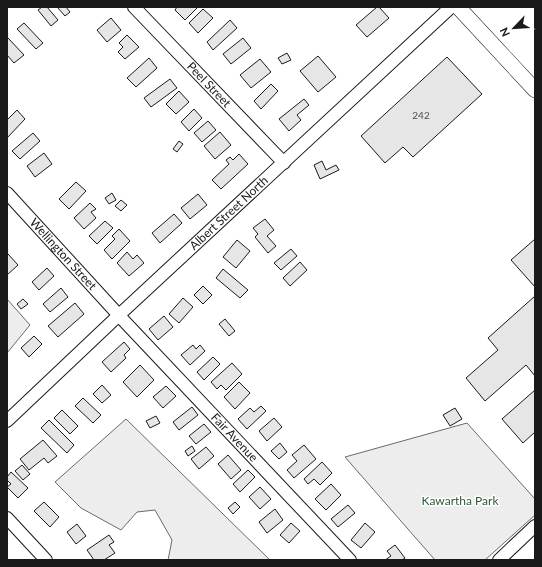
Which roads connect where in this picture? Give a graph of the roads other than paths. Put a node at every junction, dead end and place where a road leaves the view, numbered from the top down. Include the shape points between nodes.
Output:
1 (134, 7) edge
2 (451, 7) edge
3 (458, 7) edge
4 (535, 90) edge
5 (284, 163) junction
6 (7, 193) edge
7 (119, 315) junction
8 (7, 421) edge
9 (7, 518) edge
10 (535, 526) edge
11 (46, 560) edge
12 (350, 560) edge
13 (499, 560) edge

1 - 5 street, Peel Street
2 - 5 street, Albert Street North
3 - 4 main road
5 - 7 street, Albert Street North
6 - 7 street, Wellington Street
7 - 8 street, Albert Street North
7 - 12 street, Fair Avenue
9 - 11 street
10 - 13 street

